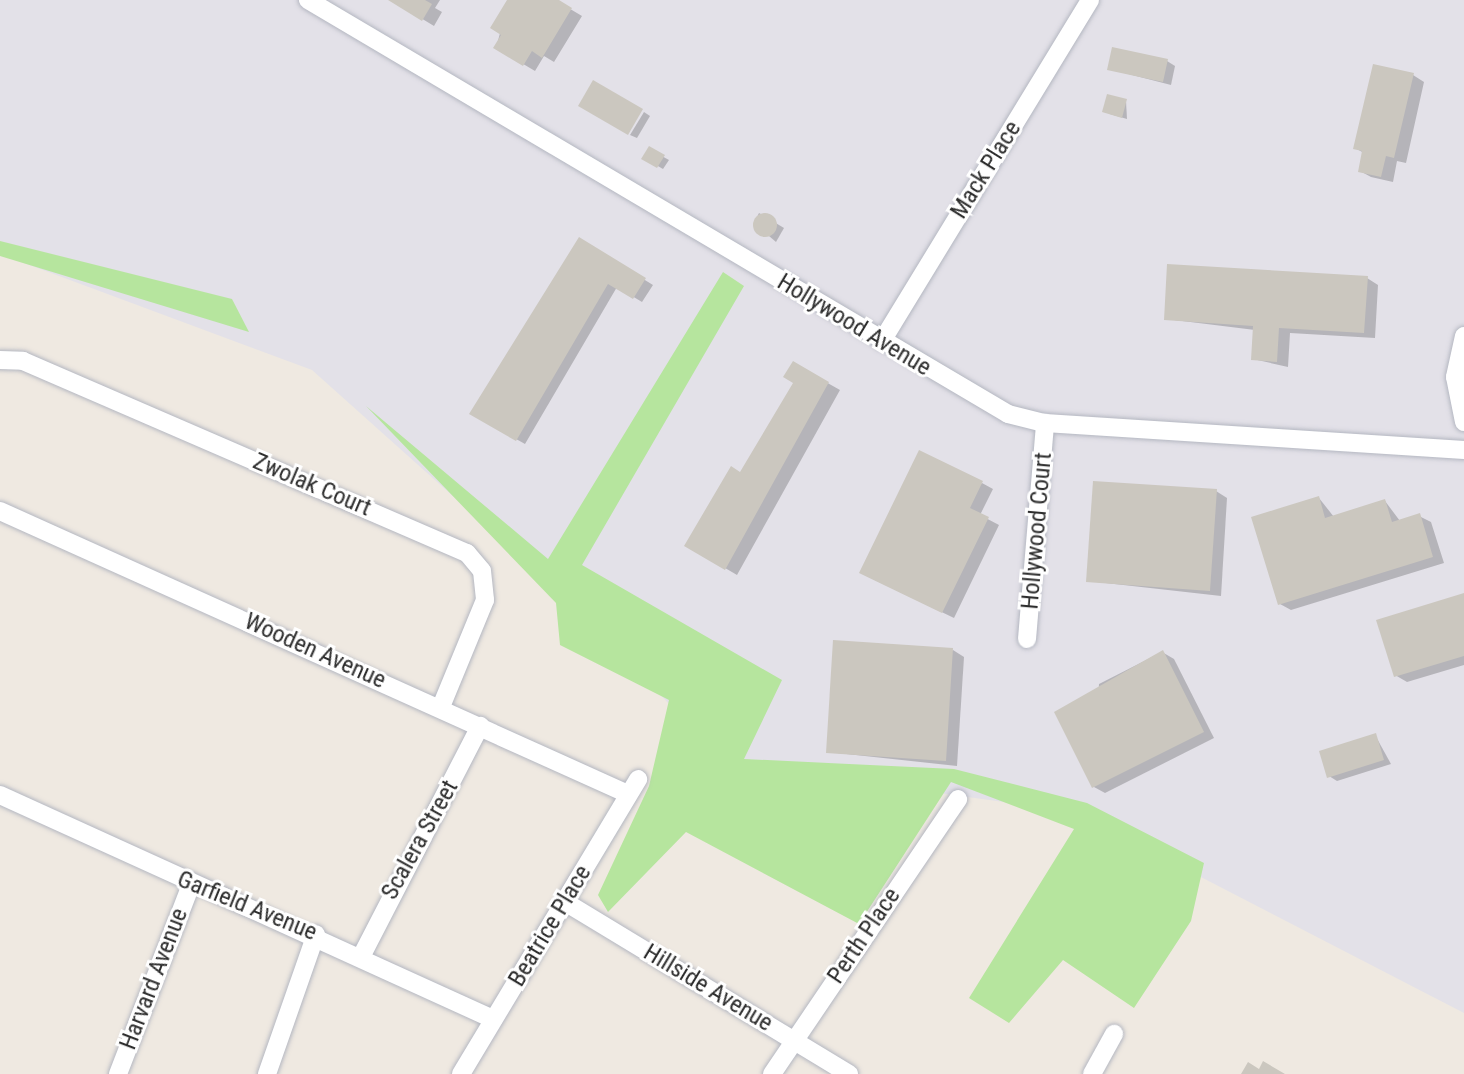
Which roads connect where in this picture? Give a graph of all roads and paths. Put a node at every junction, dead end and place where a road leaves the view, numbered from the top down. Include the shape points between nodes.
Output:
1 (308, 0) edge
2 (1090, 0) edge
3 (1464, 336) edge
4 (882, 341) junction
5 (0, 360) edge
6 (1464, 422) edge
7 (1045, 423) junction
8 (1464, 450) edge
9 (0, 511) edge
10 (1027, 639) dead end
11 (441, 707) junction
12 (480, 726) junction
13 (633, 787) joint
14 (0, 795) edge
15 (958, 799) dead end
16 (191, 885) junction
17 (565, 902) junction
18 (316, 934) junction
19 (362, 955) junction
20 (493, 1019) junction
21 (1114, 1034) dead end
22 (794, 1040) junction
23 (118, 1074) edge
24 (267, 1074) edge
25 (461, 1074) edge
26 (772, 1074) edge
27 (849, 1074) edge
28 (1092, 1074) edge

1 - 4 street, Hollywood Avenue
2 - 4 street, Mack Place
3 - 6 street via 1455,377
4 - 7 street, Hollywood Avenue via 1008,414
5 - 11 street, Zwolak Court via 23,361 467,553 482,571 485,600
7 - 8 street, Hollywood Avenue
7 - 10 street, Hollywood Court
9 - 11 street, Wooden Avenue
11 - 12 street, Wooden Avenue
12 - 13 street, Wooden Avenue
12 - 19 street, Scalera Street via 445,798 409,851
13 - 17 street, Beatrice Place
14 - 16 street, Garfield Avenue
15 - 22 street, Perth Place
16 - 18 street, Garfield Avenue
16 - 23 street, Harvard Avenue
17 - 20 street, Beatrice Place
17 - 22 street, Hillside Avenue
18 - 19 street, Garfield Avenue
18 - 24 street
19 - 20 street, Garfield Avenue
20 - 25 street, Beatrice Place
21 - 28 street
22 - 26 street, Perth Place
22 - 27 street, Hillside Avenue

